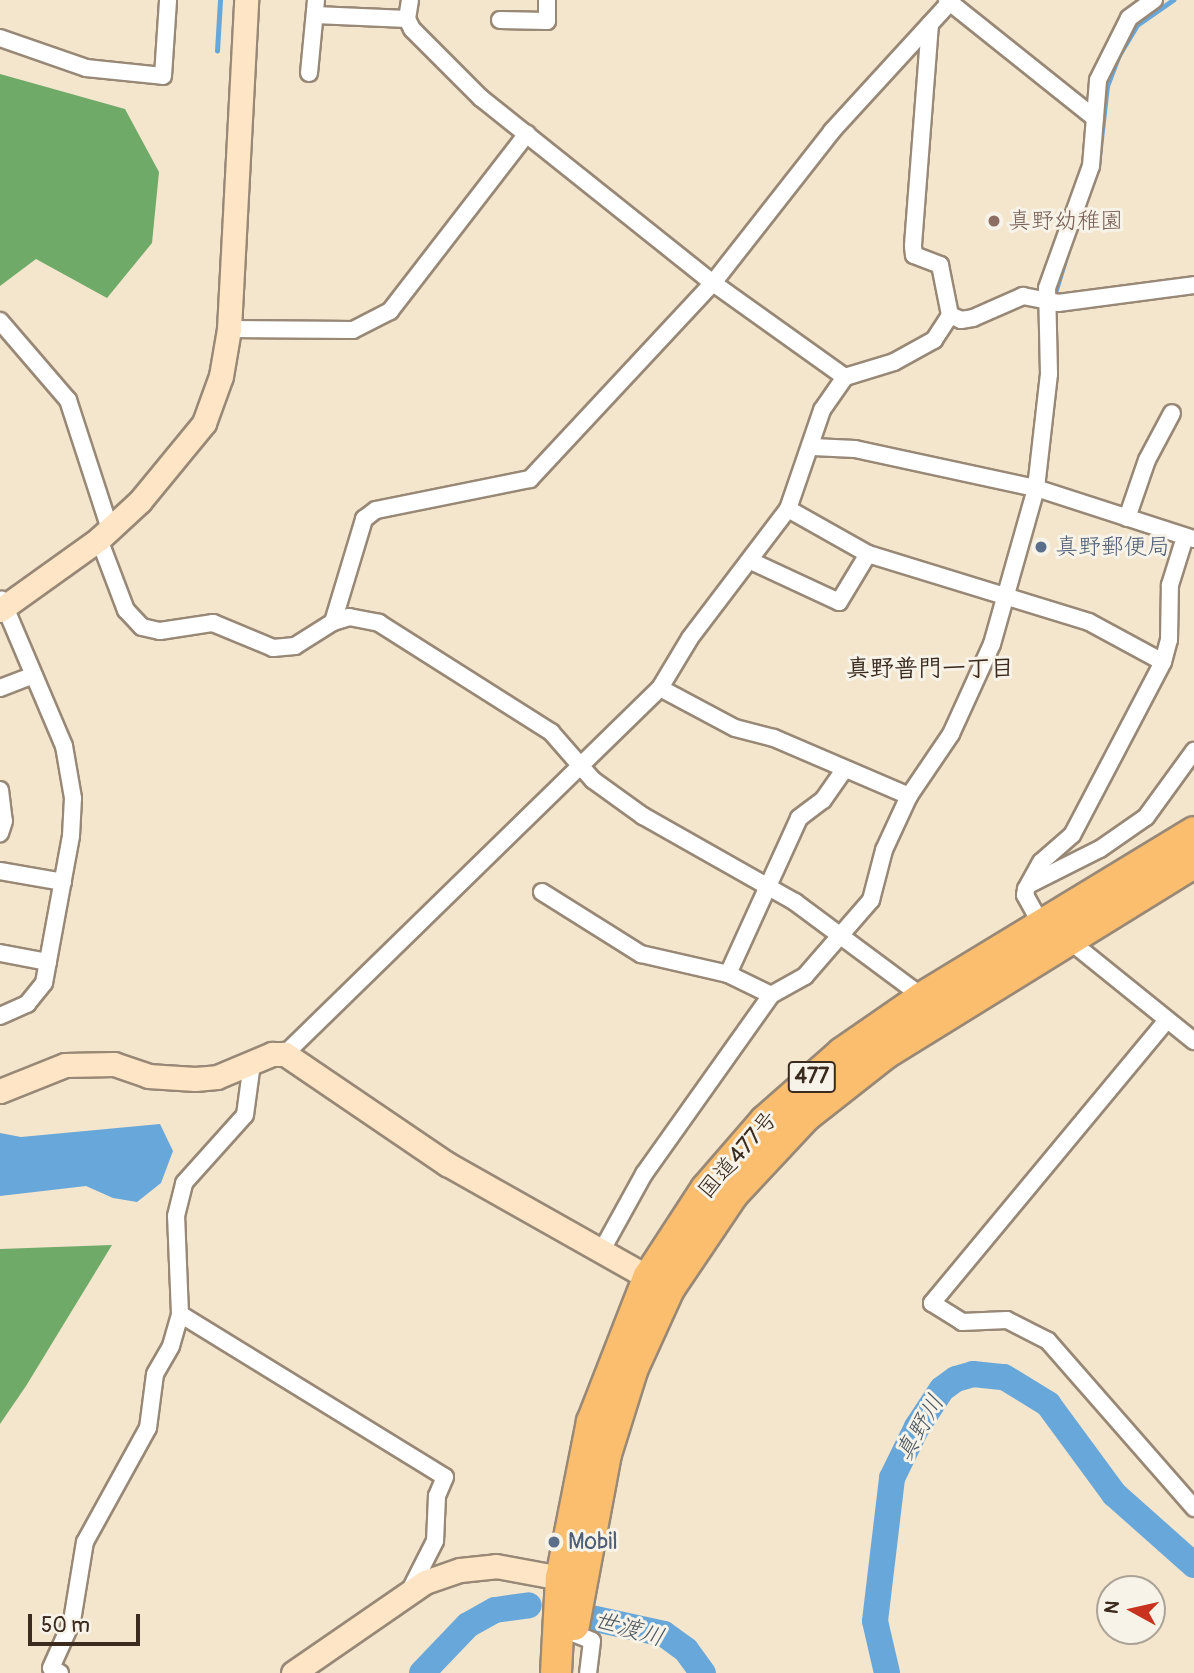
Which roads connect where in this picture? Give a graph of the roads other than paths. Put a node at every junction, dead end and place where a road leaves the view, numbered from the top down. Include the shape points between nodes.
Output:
1 (168, 0) edge
2 (246, 0) edge
3 (410, 0) edge
4 (547, 0) edge
5 (1154, 0) edge
6 (950, 1) edge
7 (315, 8) edge
8 (407, 19) junction
9 (500, 20) dead end
10 (930, 24) junction
11 (0, 38) edge
12 (309, 73) dead end
13 (1095, 118) junction
14 (527, 134) junction
15 (713, 283) junction
16 (1194, 285) edge
17 (1046, 299) junction
18 (950, 315) junction
19 (0, 321) edge
20 (229, 329) junction
21 (845, 377) junction
22 (1172, 413) dead end
23 (813, 447) junction
24 (1036, 488) junction
25 (788, 509) junction
26 (1127, 518) junction
27 (104, 534) junction
28 (1190, 538) edge
29 (868, 554) junction
30 (752, 562) junction
31 (1007, 599) junction
32 (2, 605) edge
33 (333, 622) junction
34 (1163, 662) junction
35 (34, 675) junction
36 (0, 688) edge
37 (660, 688) junction
38 (1194, 751) edge
39 (579, 764) junction
40 (844, 770) junction
41 (0, 790) edge
42 (909, 796) junction
43 (1194, 832) edge
44 (0, 833) edge
45 (1194, 863) edge
46 (0, 871) edge
47 (63, 882) junction
48 (1032, 883) junction
49 (770, 887) junction
50 (542, 892) dead end
51 (1039, 927) junction
52 (839, 932) junction
53 (1068, 940) junction
54 (0, 953) edge
55 (48, 962) junction
56 (728, 974) junction
57 (771, 995) junction
58 (923, 997) junction
59 (0, 1016) edge
60 (1167, 1020) junction
61 (1194, 1041) edge
62 (285, 1054) junction
63 (252, 1063) junction
64 (0, 1091) edge
65 (602, 1250) junction
66 (659, 1283) junction
67 (180, 1314) junction
68 (1194, 1508) edge
69 (561, 1578) junction
70 (408, 1594) junction
71 (564, 1630) junction
72 (53, 1671) edge
73 (293, 1673) edge
74 (556, 1673) edge
75 (564, 1673) edge
76 (588, 1673) edge

1 - 11 street via 163,76 86,68
2 - 20 street
3 - 8 street
4 - 9 street via 547,21
5 - 13 street via 1129,18 1111,49 1098,80
6 - 10 street
6 - 13 street
7 - 8 street
7 - 12 street
8 - 14 street via 481,98
10 - 15 street via 832,131
10 - 18 street via 913,246 914,256 940,265
13 - 17 street via 1091,166
14 - 15 street
14 - 20 street via 390,311 353,330
15 - 21 street
15 - 33 street via 530,479 376,510 364,519
16 - 17 street via 1058,303
17 - 18 street via 1023,296 961,320
17 - 24 street via 1049,374
18 - 21 street via 934,340 894,362
19 - 27 street via 68,400
20 - 27 street via 221,376 204,423 140,501
21 - 23 street via 822,410
22 - 26 street via 1147,460
23 - 24 street via 855,449
23 - 25 street
24 - 26 street
24 - 31 street
25 - 29 street
25 - 30 street
26 - 28 street
27 - 32 street
27 - 33 street via 126,610 142,627 160,631 214,624 273,648 295,646
28 - 34 street via 1170,585 1169,640
29 - 30 street via 839,601
29 - 31 street
30 - 37 street via 690,638
31 - 34 street via 1089,622
31 - 42 street via 951,734
32 - 35 street
33 - 39 street via 349,617 379,623 551,732
34 - 48 street via 1072,835 1041,862
35 - 36 street
35 - 47 street via 64,746 73,798
37 - 39 street
37 - 40 street via 735,728 774,738
38 - 48 street via 1146,817 1100,849
39 - 49 street via 643,816
39 - 62 street
40 - 42 street
40 - 49 street via 824,800 799,818
41 - 44 street via 4,821
42 - 52 street via 884,850 871,900
43 - 51 highway, 国道477号 / 477
45 - 53 highway, 国道477号 / 477
46 - 47 street
47 - 55 street
48 - 51 street via 1025,895
49 - 52 street
49 - 56 street
50 - 56 street via 641,954
51 - 53 street
51 - 58 highway, 国道477号 / 477
52 - 57 street via 805,976
52 - 58 street
53 - 60 street
53 - 66 highway, 国道477号 / 477 via 937,1019 823,1100 733,1194
54 - 55 street
55 - 59 street via 44,983 27,1004
56 - 57 street
57 - 65 street via 644,1174
58 - 66 highway, 国道477号 / 477 via 813,1075 765,1121 706,1189
60 - 61 street
60 - 68 street via 932,1303 962,1322 1007,1320 1048,1341
62 - 63 street
62 - 65 street via 447,1164
63 - 64 street via 217,1077 174,1080 114,1064 65,1065
63 - 67 street via 245,1115 184,1183 176,1216
65 - 66 street
66 - 69 highway, 国道477号 / 477 via 592,1422
66 - 71 highway, 国道477号 / 477 via 613,1429
67 - 70 street via 445,1477 437,1496 436,1541
67 - 72 street via 171,1346 155,1374 148,1428 85,1542 72,1621
69 - 70 street via 496,1566 460,1570 425,1582
69 - 71 highway, 国道477号 / 477
70 - 73 street
71 - 74 highway, 国道477号 / 477
71 - 75 highway, 国道477号 / 477
71 - 76 street via 592,1641

